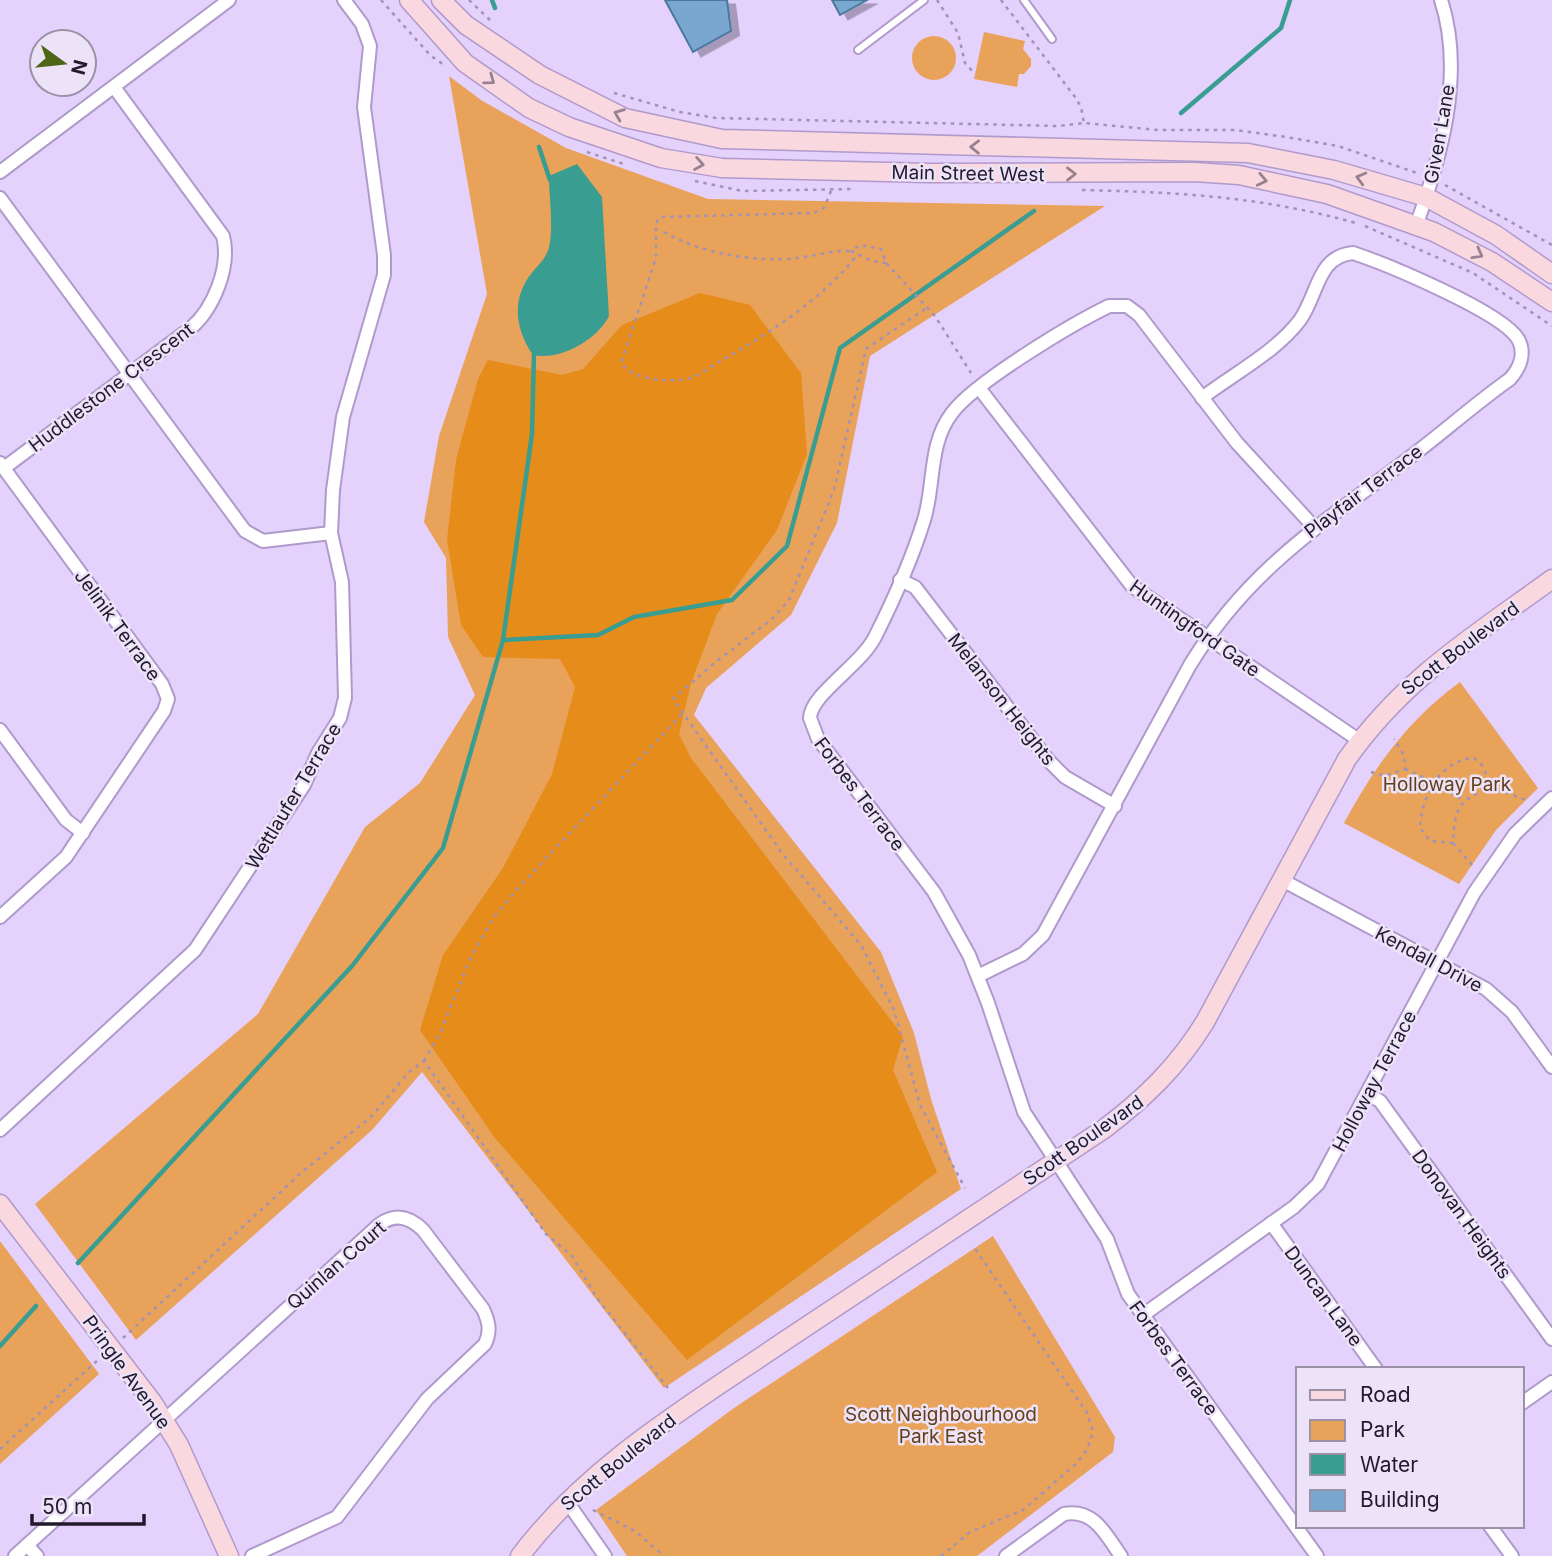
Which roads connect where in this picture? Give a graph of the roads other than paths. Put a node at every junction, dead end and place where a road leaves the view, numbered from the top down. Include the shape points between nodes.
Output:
1 (229, 0) edge
2 (344, 0) edge
3 (410, 0) edge
4 (441, 0) edge
5 (924, 0) edge
6 (1024, 0) edge
7 (1441, 0) edge
8 (1052, 39) dead end
9 (858, 50) dead end
10 (114, 87) junction
11 (0, 172) edge
12 (1426, 197) junction
13 (0, 198) edge
14 (1416, 226) junction
15 (1552, 274) edge
16 (1552, 302) edge
17 (130, 374) junction
18 (979, 388) junction
19 (1202, 398) junction
20 (2, 466) edge
21 (1314, 527) junction
22 (331, 533) junction
23 (1552, 579) edge
24 (900, 580) junction
25 (1206, 639) junction
26 (0, 730) edge
27 (1360, 741) junction
28 (1552, 798) edge
29 (1115, 806) junction
30 (83, 833) junction
31 (1282, 880) junction
32 (0, 917) edge
33 (1437, 962) junction
34 (978, 975) junction
35 (1552, 1067) edge
36 (1367, 1094) junction
37 (0, 1130) edge
38 (1055, 1162) junction
39 (0, 1204) edge
40 (1271, 1223) junction
41 (1143, 1315) junction
42 (1552, 1339) edge
43 (1375, 1367) edge
44 (1552, 1381) edge
45 (1524, 1402) edge
46 (164, 1421) junction
47 (566, 1500) junction
48 (1296, 1527) edge
49 (1297, 1528) edge
50 (1491, 1528) edge
51 (27, 1545) junction
52 (15, 1556) edge
53 (37, 1556) edge
54 (229, 1556) edge
55 (252, 1556) edge
56 (520, 1556) edge
57 (605, 1556) edge
58 (1006, 1556) edge
59 (1121, 1556) edge
60 (1317, 1556) edge
61 (1511, 1556) edge

1 - 10 street
2 - 22 street, Wettlaufer Terrace via 362,24 370,46 364,107 384,275 343,417
3 -> 14 main road, Main Street West via 466,63 529,108 569,127 661,158 710,166 831,171 1239,175 1327,194
12 -> 4 main road, Main Street West via 1334,170 1248,153 722,139 625,118 580,98 499,48
5 - 9 lane
6 - 8 lane
7 - 12 street, Given Lane via 1449,92
10 - 11 street
10 - 17 street, Huddlestone Crescent via 219,229 226,250 210,308
12 - 14 street, Given Lane
12 - 15 main road, Main Street West via 1496,235
13 - 17 street
14 -> 16 main road, Main Street West via 1492,262
17 - 20 street, Huddlestone Crescent
17 - 22 street via 252,537 263,541
18 - 19 street, Forbes Terrace via 1101,310 1121,305 1139,315
18 - 24 street, Forbes Terrace via 953,411 943,428 925,519
18 - 25 street, Huntingford Gate via 1132,586
19 - 21 street, Forbes Terrace
19 - 21 street, Playfair Terrace via 1292,330 1305,313 1323,270 1340,255 1353,253 1434,286 1516,336 1522,355 1510,379
20 - 30 street, Jelinik Terrace via 167,693 164,711
21 - 25 street, Playfair Terrace via 1247,588
22 - 37 street, Wettlaufer Terrace via 342,582 345,698 340,718 304,785 195,950
23 - 27 main road, Scott Boulevard via 1415,680
24 - 29 street, Melanson Heights via 915,587 1065,777
24 - 34 street, Forbes Terrace via 865,653 817,699 810,711 811,725 934,892
25 - 27 street, Huntingford Gate
25 - 29 street, Playfair Terrace
26 - 30 street via 66,820
27 - 31 main road, Scott Boulevard
28 - 33 street, Holloway Terrace via 1499,855
29 - 34 street, Playfair Terrace via 1043,935 1023,954
30 - 32 street, Jelinik Terrace via 56,866
31 - 33 street, Kendall Drive
31 - 38 main road, Scott Boulevard via 1182,1057 1134,1107
33 - 35 street, Kendall Drive via 1506,1004
33 - 36 street, Holloway Terrace
34 - 38 street, Forbes Terrace via 1020,1103
36 - 40 street, Holloway Terrace via 1318,1184
36 - 42 street, Donovan Heights via 1380,1101
38 - 41 street, Forbes Terrace via 1107,1240 1128,1294
38 - 47 main road, Scott Boulevard via 706,1394
39 - 46 main road, Pringle Avenue
40 - 41 street, Holloway Terrace
40 - 43 street, Duncan Lane
41 - 48 street, Forbes Terrace
44 - 45 street
46 - 51 street, Quinlan Court
46 - 54 main road, Pringle Avenue
46 - 55 street, Quinlan Court via 387,1219 404,1217 423,1230 483,1309 489,1327 485,1344 427,1399 337,1517
47 - 56 main road, Scott Boulevard
47 - 57 street
49 - 60 street, Forbes Terrace
50 - 61 street
51 - 52 street, Quinlan Court
51 - 53 street
58 - 59 street via 1064,1514 1076,1513 1094,1519

